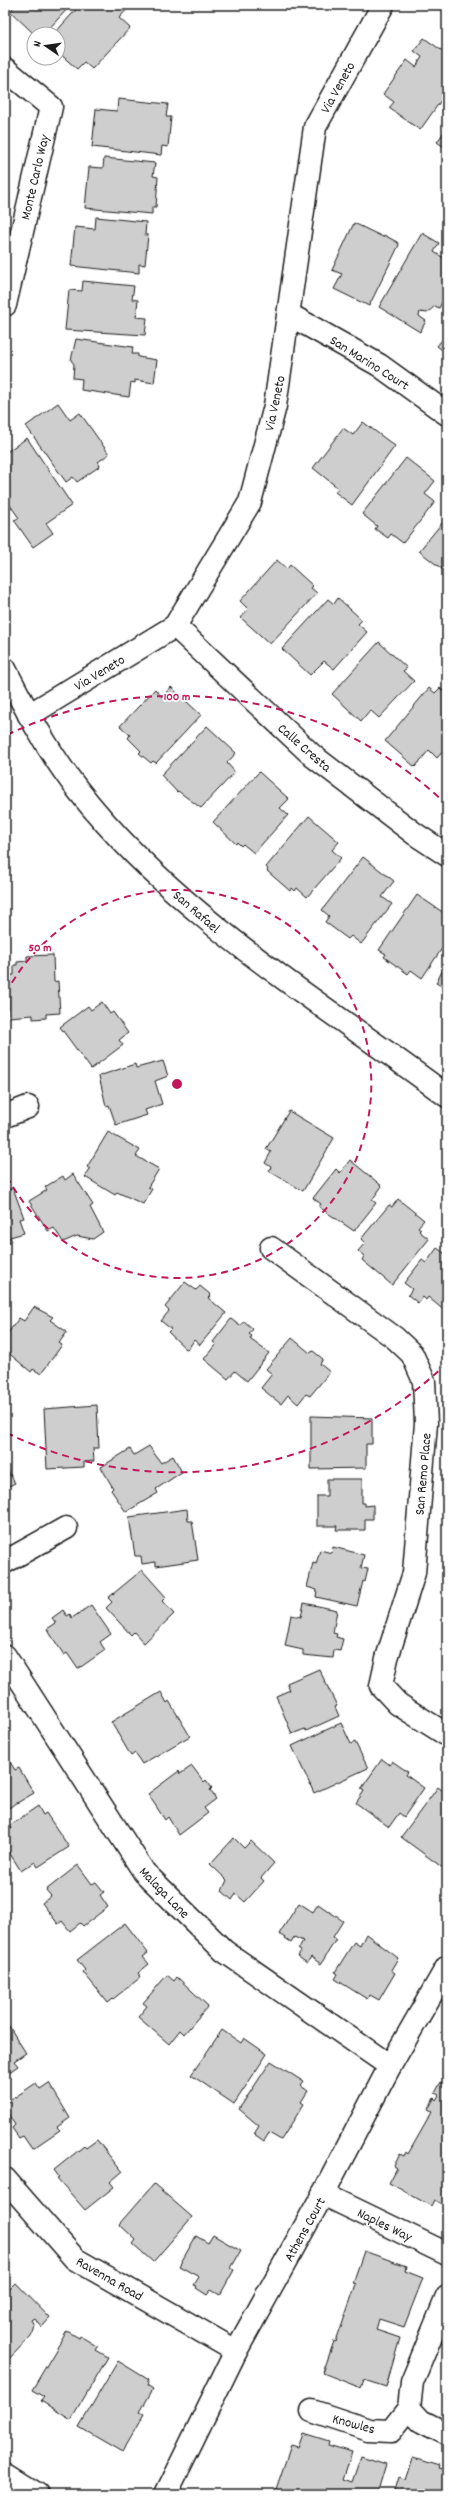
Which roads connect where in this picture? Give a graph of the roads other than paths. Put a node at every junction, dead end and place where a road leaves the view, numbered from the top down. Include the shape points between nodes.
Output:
1 (382, 5) edge
2 (5, 69) edge
3 (5, 305) edge
4 (290, 315) junction
5 (447, 414) edge
6 (174, 626) junction
7 (5, 669) edge
8 (29, 715) junction
9 (447, 854) edge
10 (447, 1096) edge
11 (28, 1107) dead end
12 (5, 1116) edge
13 (271, 1248) dead end
14 (66, 1528) dead end
15 (5, 1562) edge
16 (5, 1656) edge
17 (447, 1735) edge
18 (447, 1967) edge
19 (390, 2066) junction
20 (5, 2179) edge
21 (324, 2194) junction
22 (447, 2254) edge
23 (447, 2297) edge
24 (236, 2351) junction
25 (409, 2408) junction
26 (312, 2411) dead end
27 (447, 2434) edge
28 (5, 2474) edge
29 (36, 2494) edge
30 (166, 2494) edge

1 - 4 street, Via Veneto via 315,127
2 - 3 street, Monte Carlo Way via 51,107
4 - 5 street, San Marino Court via 380,365
4 - 6 street, Via Veneto via 275,406 250,502
6 - 8 street, Via Veneto
6 - 9 street, Calle Cresta via 314,756 416,834
7 - 8 street, San Rafael
8 - 10 street, San Rafael via 78,789 153,873 223,933
11 - 12 street
13 - 17 street, San Remo Place via 395,1338 412,1354 424,1381 426,1423 414,1573 387,1658 381,1686 398,1704
14 - 15 street
16 - 19 street, Malaga Lane via 144,1872 224,1952
18 - 19 street, Athens Court
19 - 21 street, Athens Court
20 - 24 street, Ravenna Road via 74,2259
21 - 22 street, Naples Way
21 - 24 street, Athens Court
23 - 25 street via 412,2382
24 - 30 street, Athens Court
25 - 26 street, Knowles via 391,2431 369,2430
25 - 27 street via 421,2421
28 - 29 street

